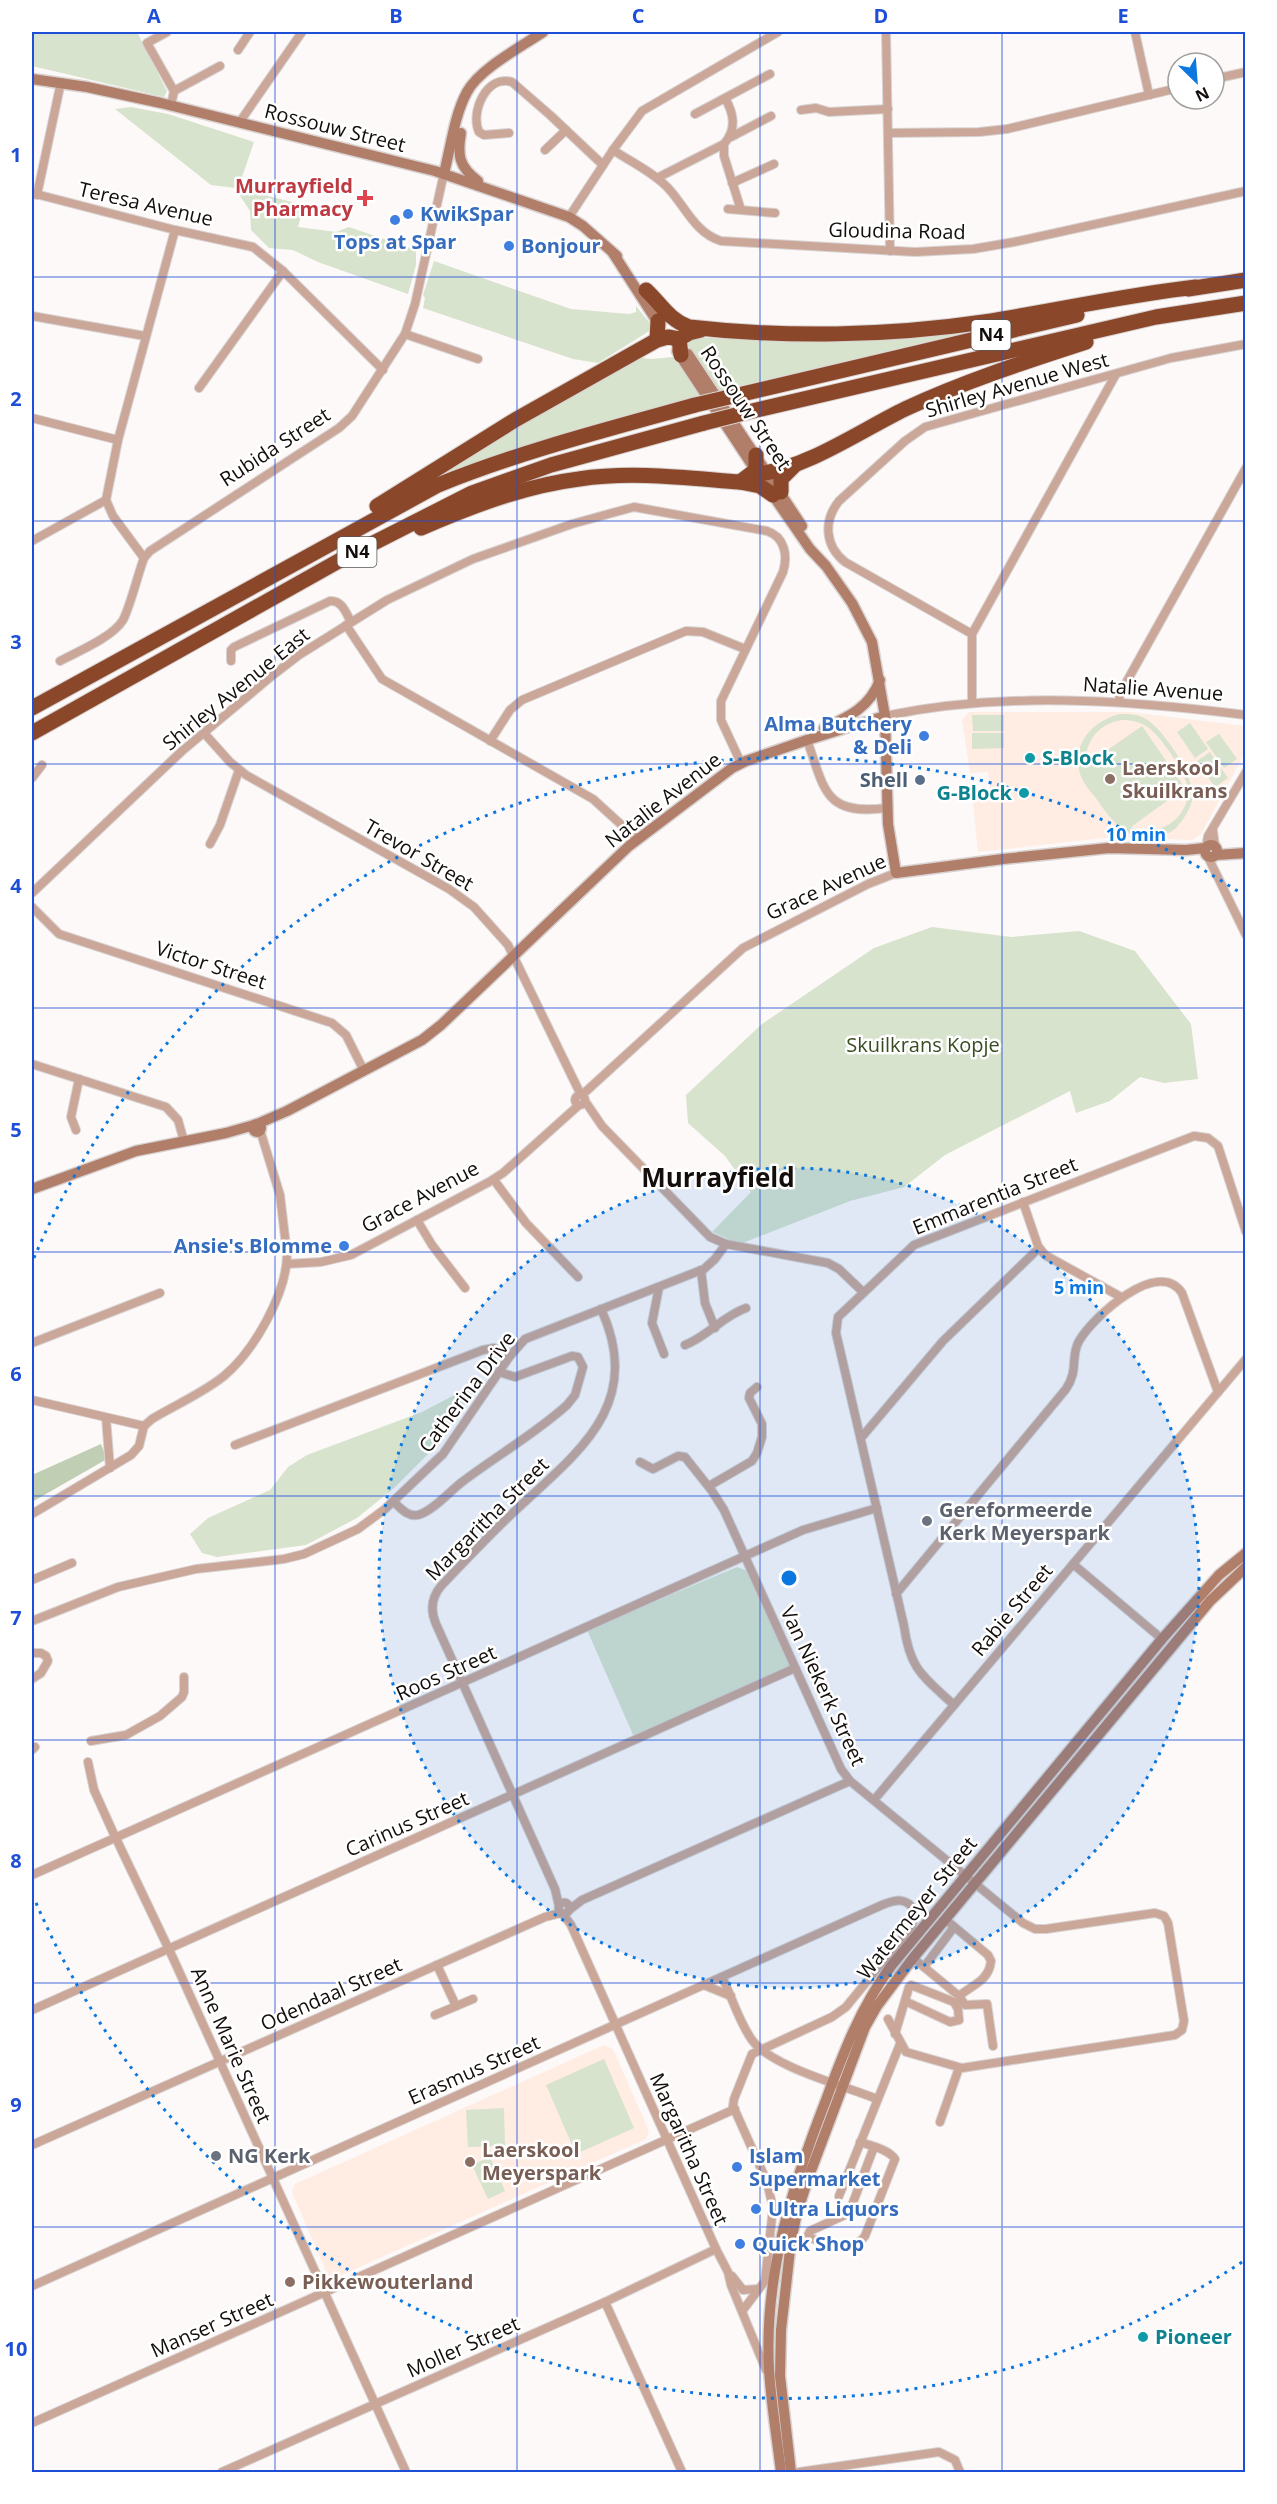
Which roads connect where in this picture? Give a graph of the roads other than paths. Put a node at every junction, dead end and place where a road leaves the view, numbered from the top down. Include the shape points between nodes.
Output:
1 (167, 32) edge
2 (250, 32) edge
3 (302, 32) edge
4 (543, 32) edge
5 (778, 32) edge
6 (886, 32) edge
7 (1135, 32) edge
8 (238, 51) dead end
9 (220, 66) dead end
10 (1245, 72) edge
11 (770, 74) dead end
12 (1226, 76) edge
13 (32, 79) edge
14 (60, 82) junction
15 (174, 91) junction
16 (1166, 91) edge
17 (1149, 95) junction
18 (725, 98) junction
19 (462, 103) junction
20 (171, 106) junction
21 (888, 109) junction
22 (801, 111) dead end
23 (695, 114) dead end
24 (771, 116) dead end
25 (239, 123) junction
26 (566, 130) junction
27 (888, 133) junction
28 (509, 134) dead end
29 (731, 137) junction
30 (724, 144) junction
31 (545, 150) dead end
32 (613, 150) junction
33 (774, 164) dead end
34 (603, 165) junction
35 (444, 173) junction
36 (657, 178) junction
37 (732, 183) junction
38 (489, 188) junction
39 (1245, 191) edge
40 (34, 194) edge
41 (728, 209) dead end
42 (741, 210) junction
43 (775, 213) dead end
44 (569, 217) junction
45 (175, 230) junction
46 (890, 251) junction
47 (613, 253) junction
48 (283, 271) junction
49 (1245, 280) edge
50 (1196, 287) junction
51 (646, 290) junction
52 (1245, 303) edge
53 (32, 316) edge
54 (1156, 317) junction
55 (658, 321) joint
56 (706, 329) junction
57 (405, 334) junction
58 (146, 336) junction
59 (668, 339) junction
60 (1245, 345) edge
61 (681, 356) joint
62 (478, 359) dead end
63 (383, 370) junction
64 (1116, 374) junction
65 (199, 388) dead end
66 (32, 418) edge
67 (118, 440) junction
68 (798, 463) junction
69 (759, 468) junction
70 (1245, 468) edge
71 (740, 482) junction
72 (777, 493) junction
73 (106, 500) junction
74 (32, 541) edge
75 (144, 558) junction
76 (267, 578) junction
77 (348, 624) junction
78 (972, 634) junction
79 (745, 649) junction
80 (60, 661) dead end
81 (231, 661) dead end
82 (134, 676) junction
83 (880, 680) junction
84 (1119, 701) junction
85 (972, 702) junction
86 (32, 708) edge
87 (1245, 715) edge
88 (885, 716) junction
89 (32, 733) edge
90 (204, 733) junction
91 (807, 740) junction
92 (490, 741) junction
93 (741, 763) junction
94 (42, 765) dead end
95 (239, 770) junction
96 (1245, 772) edge
97 (32, 778) edge
98 (887, 808) junction
99 (637, 839) junction
100 (210, 844) dead end
101 (1211, 852) junction
102 (1245, 854) edge
103 (896, 873) junction
104 (32, 893) edge
105 (32, 907) edge
106 (1245, 935) edge
107 (514, 956) junction
108 (32, 1064) edge
109 (364, 1071) junction
110 (79, 1079) junction
111 (581, 1100) junction
112 (257, 1128) junction
113 (76, 1130) dead end
114 (184, 1141) junction
115 (494, 1179) junction
116 (32, 1189) edge
117 (1023, 1202) junction
118 (417, 1220) junction
119 (1245, 1232) edge
120 (726, 1244) junction
121 (1039, 1248) junction
122 (287, 1264) junction
123 (701, 1270) junction
124 (578, 1277) dead end
125 (659, 1287) junction
126 (465, 1288) dead end
127 (863, 1292) junction
128 (160, 1293) dead end
129 (1121, 1297) junction
130 (746, 1308) dead end
131 (601, 1309) junction
132 (715, 1328) junction
133 (32, 1343) edge
134 (685, 1345) dead end
135 (664, 1354) dead end
136 (510, 1356) junction
137 (1245, 1359) edge
138 (499, 1372) junction
139 (757, 1387) dead end
140 (1218, 1392) junction
141 (32, 1400) edge
142 (106, 1418) junction
143 (144, 1426) junction
144 (861, 1438) junction
145 (235, 1444) dead end
146 (640, 1462) dead end
147 (110, 1468) junction
148 (709, 1486) junction
149 (394, 1502) junction
150 (877, 1508) junction
151 (32, 1514) edge
152 (1245, 1553) edge
153 (745, 1556) junction
154 (72, 1563) dead end
155 (1072, 1564) junction
156 (1245, 1567) edge
157 (32, 1580) edge
158 (896, 1594) junction
159 (32, 1621) edge
160 (1162, 1639) junction
161 (32, 1653) edge
162 (795, 1668) junction
163 (184, 1677) dead end
164 (32, 1679) edge
165 (462, 1683) junction
166 (954, 1705) junction
167 (91, 1742) dead end
168 (88, 1762) dead end
169 (850, 1781) junction
170 (512, 1795) junction
171 (874, 1800) junction
172 (115, 1837) junction
173 (32, 1875) edge
174 (964, 1876) junction
175 (975, 1884) junction
176 (564, 1908) junction
177 (945, 1919) junction
178 (954, 1928) junction
179 (169, 1948) junction
180 (913, 1958) junction
181 (437, 1965) junction
182 (924, 1967) junction
183 (722, 1977) junction
184 (704, 1985) junction
185 (731, 1996) junction
186 (959, 1996) junction
187 (473, 1999) dead end
188 (905, 2001) junction
189 (456, 2006) junction
190 (32, 2010) edge
191 (435, 2015) dead end
192 (888, 2019) dead end
193 (615, 2025) junction
194 (895, 2034) junction
195 (900, 2044) junction
196 (993, 2046) dead end
197 (761, 2049) junction
198 (220, 2061) junction
199 (959, 2068) junction
200 (838, 2084) junction
201 (877, 2099) junction
202 (735, 2109) junction
203 (940, 2122) dead end
204 (667, 2139) junction
205 (860, 2142) junction
206 (32, 2145) edge
207 (874, 2147) junction
208 (272, 2177) junction
209 (839, 2196) dead end
210 (716, 2249) junction
211 (729, 2272) junction
212 (32, 2286) edge
213 (759, 2289) junction
214 (324, 2293) junction
215 (605, 2302) junction
216 (742, 2310) junction
217 (771, 2389) junction
218 (374, 2405) junction
219 (32, 2423) edge
220 (222, 2472) edge
221 (406, 2472) edge
222 (682, 2472) edge
223 (781, 2472) edge
224 (791, 2472) edge
225 (799, 2472) edge
226 (960, 2472) edge

1 - 15 street via 147,44
2 - 8 street
3 - 25 street
4 - 19 main road, Rubida Street via 482,74
5 - 32 street via 642,111
6 - 21 street
7 - 17 street
9 - 15 street
10 - 12 street
11 - 18 street
13 - 14 main road, Rossouw Street
14 - 20 main road, Rossouw Street
14 - 40 street
15 - 20 street
16 - 17 street
17 - 27 street via 1007,129
18 - 23 street
18 - 29 street via 734,124
19 - 35 main road, Rubida Street
19 - 38 main road via 464,117 458,157 469,175
20 - 25 main road, Rossouw Street
21 - 22 street
21 - 27 street
24 - 29 street
25 - 35 main road, Rossouw Street
26 - 28 street via 512,82 500,81 485,92 477,113 477,127 484,135
26 - 31 street
26 - 34 street
27 - 46 street
29 - 30 street
30 - 36 street
30 - 37 street
32 - 34 street
32 - 36 street, Gloudina Road
33 - 37 street
34 - 44 street
35 - 38 main road, Rossouw Street
35 - 57 street, Rubida Street via 416,304
36 - 46 street, Gloudina Road via 695,223 720,242
37 - 42 street
38 - 44 main road, Rossouw Street
39 - 46 street, Gloudina Road via 997,246
40 - 45 street, Teresa Avenue
41 - 42 street
42 - 43 street
44 - 47 main road, Rossouw Street
45 - 48 street, Teresa Avenue via 249,245
45 - 58 street
47 - 51 main road, Rossouw Street
47 - 55 main road, Rossouw Street
48 - 63 street, Teresa Avenue
48 - 65 street
49 - 50 highway, N4
50 - 56 highway via 921,329 838,333
50 - 76 highway, N4, bridge via 695,405 563,441 438,485
51 - 56 highway via 676,322
51 - 59 main road, Rossouw Street
52 - 54 highway, N4
53 - 58 street
54 - 68 highway via 943,392
54 - 82 highway, N4, bridge via 748,412 551,465 472,493 344,558
55 - 59 highway
56 - 59 highway
57 - 62 street
57 - 63 street, Rubida Street
58 - 67 street
59 - 61 highway
59 - 69 main road, Rossouw Street
59 - 76 highway via 515,420
60 - 64 street, Shirley Avenue West via 1171,358
61 - 69 main road, Rossouw Street
63 - 75 street, Rubida Street via 345,423 156,546
64 - 78 street
64 - 78 street, Shirley Avenue West via 925,427 835,506 828,529 837,555
66 - 67 street
67 - 73 street
68 - 69 highway
68 - 72 highway via 783,475
69 - 71 highway
69 - 72 main road, Rossouw Street
70 - 84 street via 1131,672
71 - 72 highway
71 - 82 highway via 653,476 594,477 553,483 484,503 404,536
72 - 83 main road, Rossouw Street via 866,626
73 - 74 street
73 - 75 street
75 - 80 street via 123,620 109,634
76 - 86 highway, N4
77 - 79 street, Shirley Avenue East via 387,600 473,559 572,524 630,507 645,507 769,532 782,543 785,566
77 - 81 street via 340,604 327,602 232,648
77 - 90 street, Shirley Avenue East via 283,667
77 - 92 street via 382,679
78 - 85 street
79 - 92 street via 703,632 686,631 522,700 510,710
79 - 93 street via 720,707
82 - 89 highway, N4
83 - 88 main road, Rossouw Street
83 - 91 main road via 863,707
84 - 85 street, Natalie Avenue
84 - 87 street, Natalie Avenue
85 - 88 street, Natalie Avenue
88 - 91 main road, Natalie Avenue
88 - 98 main road, Rossouw Street
90 - 95 street, Trevor Street
90 - 104 street, Shirley Avenue East
91 - 93 main road, Natalie Avenue
91 - 98 street via 821,784 834,800 857,810
92 - 99 street via 593,799
93 - 99 main road, Natalie Avenue
94 - 97 street
95 - 100 street
95 - 107 street, Trevor Street via 465,899 494,927
96 - 101 street via 1213,831
98 - 103 main road, Rossouw Street
99 - 107 main road, Natalie Avenue
101 - 102 main road, Grace Avenue
101 - 103 main road, Grace Avenue via 1109,848
101 - 106 street
103 - 111 street, Grace Avenue via 743,948
105 - 109 street, Victor Street via 59,934 332,1023 346,1035
107 - 109 main road, Natalie Avenue via 441,1025 412,1046
107 - 111 street, Trevor Street
108 - 110 street
109 - 112 main road, Natalie Avenue
110 - 113 street via 71,1117
110 - 114 street via 166,1107 178,1120
111 - 115 street, Grace Avenue
111 - 120 street, Trevor Street via 701,1229
112 - 114 main road
112 - 122 street via 281,1199
114 - 116 main road via 127,1153
115 - 118 street, Grace Avenue
115 - 124 street via 526,1223
117 - 119 street, Emmarentia Street via 1202,1136 1220,1149
117 - 121 street
117 - 127 street, Emmarentia Street via 914,1245
118 - 122 street, Grace Avenue via 338,1259
118 - 126 street
120 - 123 street, Catherina Drive via 712,1263
120 - 127 street, Trevor Street via 828,1263
121 - 129 street via 1052,1261
121 - 144 street via 943,1341
122 - 143 street via 267,1323 230,1369
123 - 125 street, Catherina Drive
123 - 132 street via 704,1300
125 - 131 street, Catherina Drive
125 - 135 street via 652,1323
127 - 144 street, Emmarentia Street via 842,1312 836,1326
128 - 133 street
129 - 140 street via 1159,1282 1178,1287
129 - 158 street via 1080,1339 1074,1375 1066,1389
130 - 132 street
131 - 136 street, Catherina Drive via 529,1337
131 - 165 street, Margaritha Street via 616,1357 605,1415 569,1461 488,1536 434,1597 433,1618
132 - 134 street
136 - 138 street, Catherina Drive
136 - 145 street via 497,1348 488,1348
137 - 140 street, Rabie Street
138 - 149 street, Catherina Drive via 446,1450
138 - 149 street via 518,1376 572,1356 578,1357 583,1366 575,1395 567,1406 428,1510 412,1515
139 - 148 street via 748,1398 762,1424 757,1453 752,1461
140 - 155 street, Rabie Street
141 - 142 street
142 - 143 street
142 - 147 street
143 - 147 street via 135,1451
144 - 150 street, Emmarentia Street
146 - 148 street, Van Niekerk Street via 653,1469 682,1456
147 - 151 street
148 - 153 street, Van Niekerk Street
149 - 159 street, Catherina Drive via 366,1524 309,1552 196,1569 118,1587
150 - 153 street, Roos Street via 803,1530
150 - 158 street, Emmarentia Street
152 - 160 main road, Watermeyer Street via 1219,1575
153 - 162 street, Van Niekerk Street
153 - 165 street, Roos Street
154 - 157 street
155 - 160 street
155 - 166 street, Rabie Street
156 - 175 main road, Watermeyer Street via 1210,1601
158 - 166 street, Emmarentia Street via 914,1664
160 - 174 main road, Watermeyer Street
161 - 164 street via 41,1653 48,1661
162 - 169 street, Van Niekerk Street
162 - 170 street, Carinus Street
163 - 167 street via 182,1698 160,1716 126,1735
165 - 170 street, Margaritha Street
165 - 172 street, Roos Street
166 - 171 street, Rabie Street
168 - 172 street, Anne Marie Street via 94,1790
169 - 171 street, Van Niekerk Street
169 - 176 street, Odendaal Street
170 - 176 street, Margaritha Street
170 - 179 street, Carinus Street
171 - 174 street, Van Niekerk Street
172 - 173 street, Roos Street
172 - 179 street, Anne Marie Street
174 - 175 street, Van Niekerk Street
174 - 200 main road, Watermeyer Street via 867,2001
175 - 177 main road, Watermeyer Street
175 - 199 street, Van Niekerk Street via 1035,1929 1150,1913 1164,1916 1184,2025 1181,2033 1175,2035
176 - 181 street, Odendaal Street
176 - 193 street, Margaritha Street
177 - 178 street
177 - 180 main road, Watermeyer Street
178 - 182 street
178 - 186 street via 991,1961 981,1982
179 - 190 street, Carinus Street
179 - 198 street, Anne Marie Street
180 - 182 street
180 - 200 main road, Watermeyer Street via 877,2006
181 - 189 street
181 - 198 street, Odendaal Street
182 - 186 street
183 - 184 street, Erasmus Street
183 - 185 street
183 - 197 street, Erasmus Street via 896,1900 912,1907 913,1924 840,2012
184 - 185 street
184 - 193 street, Erasmus Street
185 - 197 street via 750,2036
186 - 196 street via 966,2005 987,2004
187 - 189 street
188 - 188 street via 909,1988 915,1985 954,2002 959,2020 951,2022
188 - 194 street
189 - 191 street
192 - 194 street
193 - 204 street, Margaritha Street
193 - 208 street, Erasmus Street
194 - 195 street
195 - 199 street via 907,2052
195 - 201 street
197 - 200 street via 785,2064
197 - 202 street via 751,2056 734,2099
198 - 206 street, Odendaal Street
198 - 208 street, Anne Marie Street
199 - 203 street
200 - 201 street
200 - 217 main road, Watermeyer Street via 795,2181 782,2229 769,2331
200 - 224 main road, Watermeyer Street via 797,2213 786,2274 780,2376
201 - 205 street
202 - 204 street, Manser Street
202 - 213 street via 772,2200 766,2278
204 - 210 street, Margaritha Street
204 - 214 street, Manser Street
205 - 207 street
205 - 209 street
207 - 207 street via 895,2159 864,2239 838,2248 808,2236 810,2231 849,2213
208 - 212 street, Erasmus Street
208 - 214 street, Anne Marie Street
210 - 211 street, Margaritha Street
210 - 215 street, Moller Street
211 - 213 street via 743,2290
211 - 216 street, Margaritha Street
213 - 216 street
214 - 218 street, Anne Marie Street
214 - 219 street, Manser Street
215 - 218 street, Moller Street
215 - 222 street
216 - 217 street, Margaritha Street
217 - 223 main road, Watermeyer Street
218 - 220 street, Moller Street
218 - 221 street, Anne Marie Street
225 - 226 street via 939,2452 956,2460

